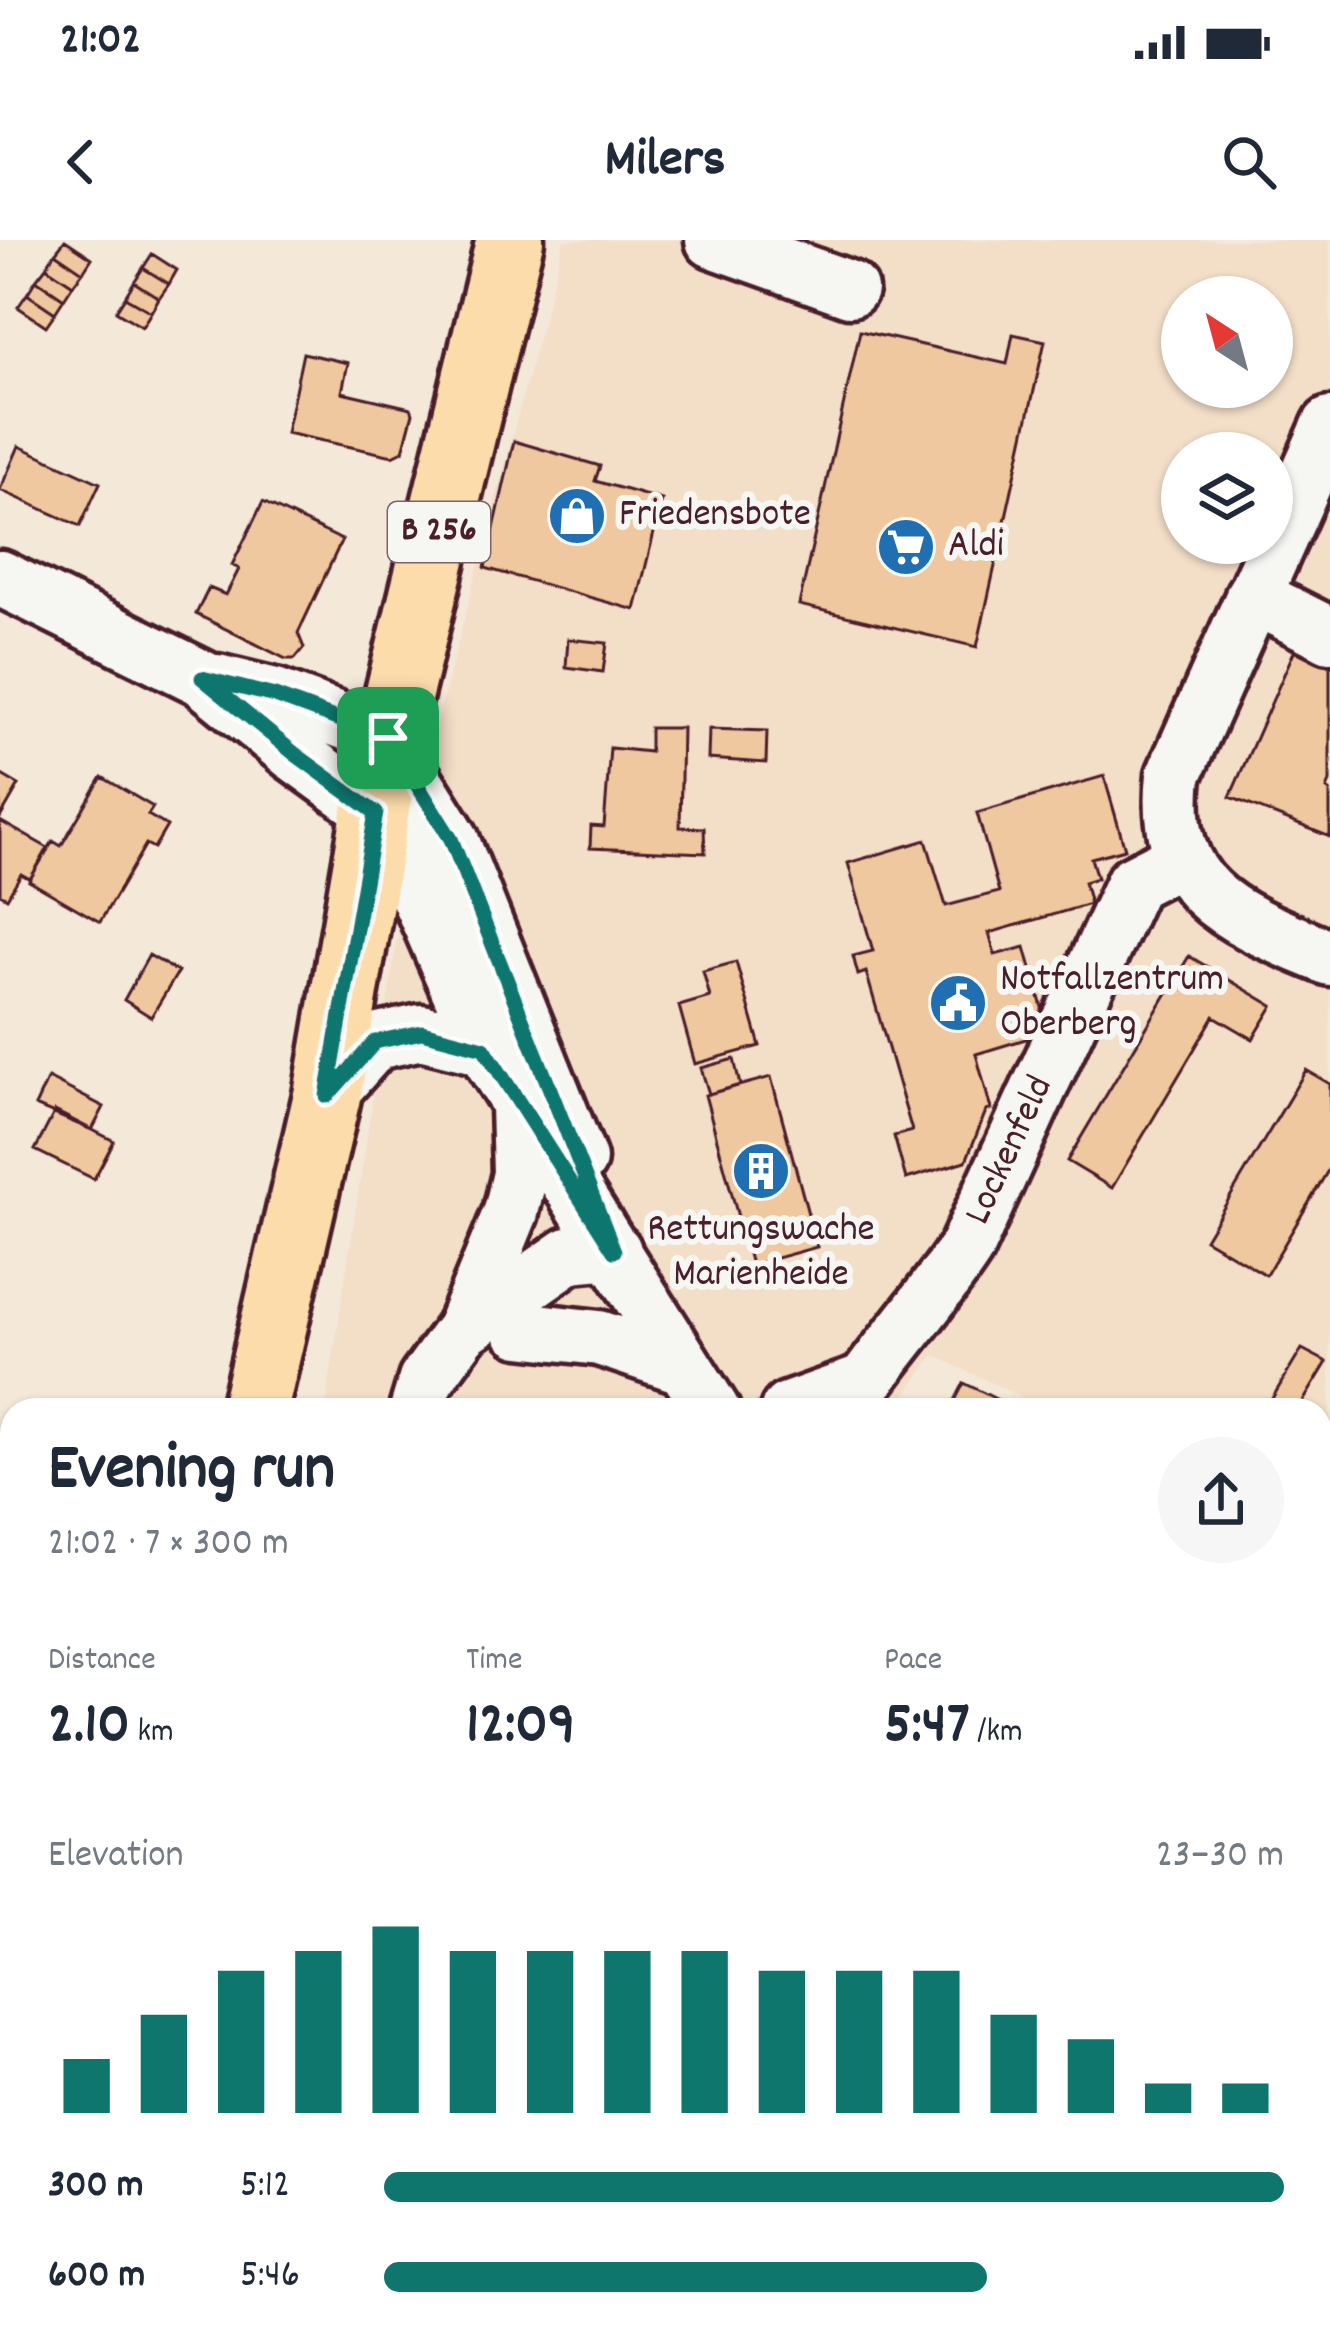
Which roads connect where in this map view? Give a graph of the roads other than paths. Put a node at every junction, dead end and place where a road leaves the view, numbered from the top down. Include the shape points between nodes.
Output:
1 (510, 240) edge
2 (713, 240) edge
3 (850, 289) dead end
4 (1330, 425) edge
5 (3, 582) edge
6 (1253, 596) junction
7 (1330, 635) edge
8 (202, 678) junction
9 (388, 738) junction
10 (376, 813) junction
11 (1182, 858) junction
12 (386, 883) junction
13 (469, 890) junction
14 (1330, 958) edge
15 (484, 1048) junction
16 (327, 1096) junction
17 (518, 1106) junction
18 (614, 1251) junction
19 (463, 1329) junction
20 (520, 1329) junction
21 (698, 1389) edge
22 (854, 1396) edge
23 (257, 1398) edge
24 (421, 1398) edge
25 (449, 1398) edge

1 - 9 main road, B 256
2 - 3 street
4 - 6 street
5 - 8 street
6 - 7 street
6 - 11 street via 1174,775 1170,812
8 - 9 street
8 - 10 street
9 - 10 main road, B 256
9 - 13 street via 451,839
10 - 12 main road, B 256
11 - 14 street via 1219,905
11 - 22 street, Lockenfeld via 1133,883 965,1248
12 - 13 street
12 - 15 street
12 - 16 main road, B 256
13 - 18 street
15 - 16 street via 422,1032 375,1042
15 - 17 street
16 - 23 main road, B 256
17 - 18 street
17 - 19 street via 520,1174 511,1212
18 - 19 street via 568,1255
18 - 20 street via 584,1290
18 - 21 street
19 - 24 street
20 - 21 street via 599,1338
20 - 25 street

